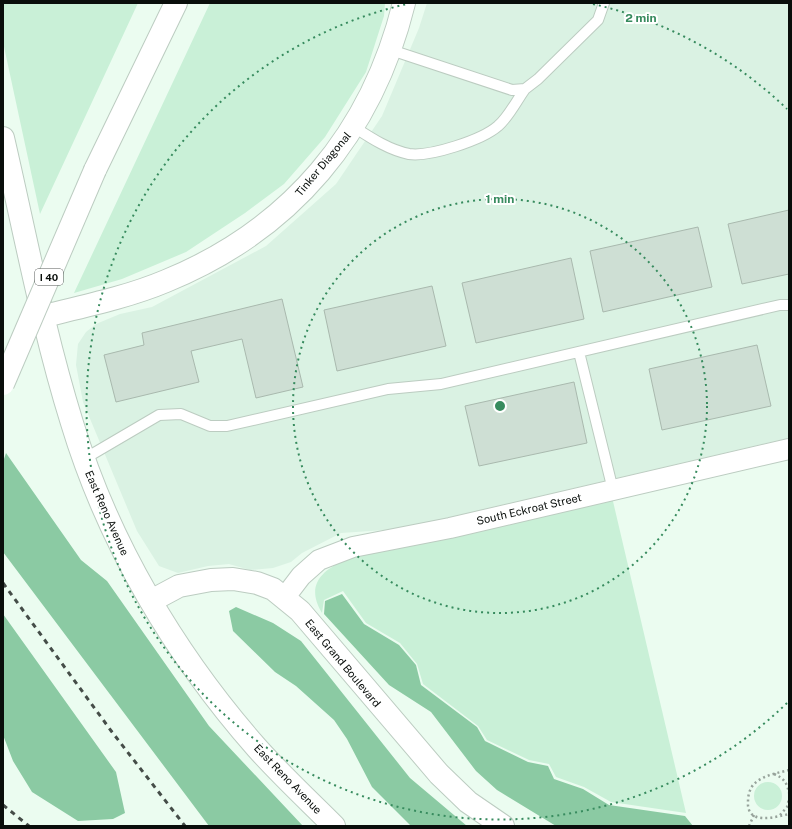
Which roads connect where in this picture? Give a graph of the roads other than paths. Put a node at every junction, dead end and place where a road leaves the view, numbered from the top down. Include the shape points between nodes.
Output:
1 (176, 3) edge
2 (404, 3) edge
3 (604, 3) edge
4 (391, 50) junction
5 (525, 89) junction
6 (354, 127) junction
7 (3, 138) edge
8 (789, 305) edge
9 (44, 316) junction
10 (579, 352) junction
11 (3, 384) edge
12 (789, 449) edge
13 (84, 459) junction
14 (613, 490) junction
15 (285, 597) junction
16 (151, 601) junction
17 (334, 826) edge
18 (503, 826) edge

1 - 11 main road, I 40, bridge via 96,170
2 - 4 main road, Tinker Diagonal
3 - 5 lane via 598,20
4 - 5 lane via 512,90
4 - 6 main road, Tinker Diagonal
5 - 6 lane via 498,126 468,142 436,151 410,154 384,145
6 - 9 main road, Tinker Diagonal via 321,171 293,201 250,236 224,252 181,275 136,292
7 - 9 main road, East Reno Avenue
8 - 10 lane
9 - 13 main road, East Reno Avenue
10 - 13 lane via 440,384 388,389 227,426 210,426 180,414 159,415
10 - 14 lane
12 - 14 street, South Eckroat Street
13 - 16 main road, East Reno Avenue via 124,552
14 - 15 street, South Eckroat Street via 450,528 352,547 320,560 301,576
15 - 16 main road, East Grand Boulevard via 257,583 233,579 179,586
15 - 18 main road, East Grand Boulevard via 300,611 439,774 468,802
16 - 17 main road, East Reno Avenue via 215,697 258,749

